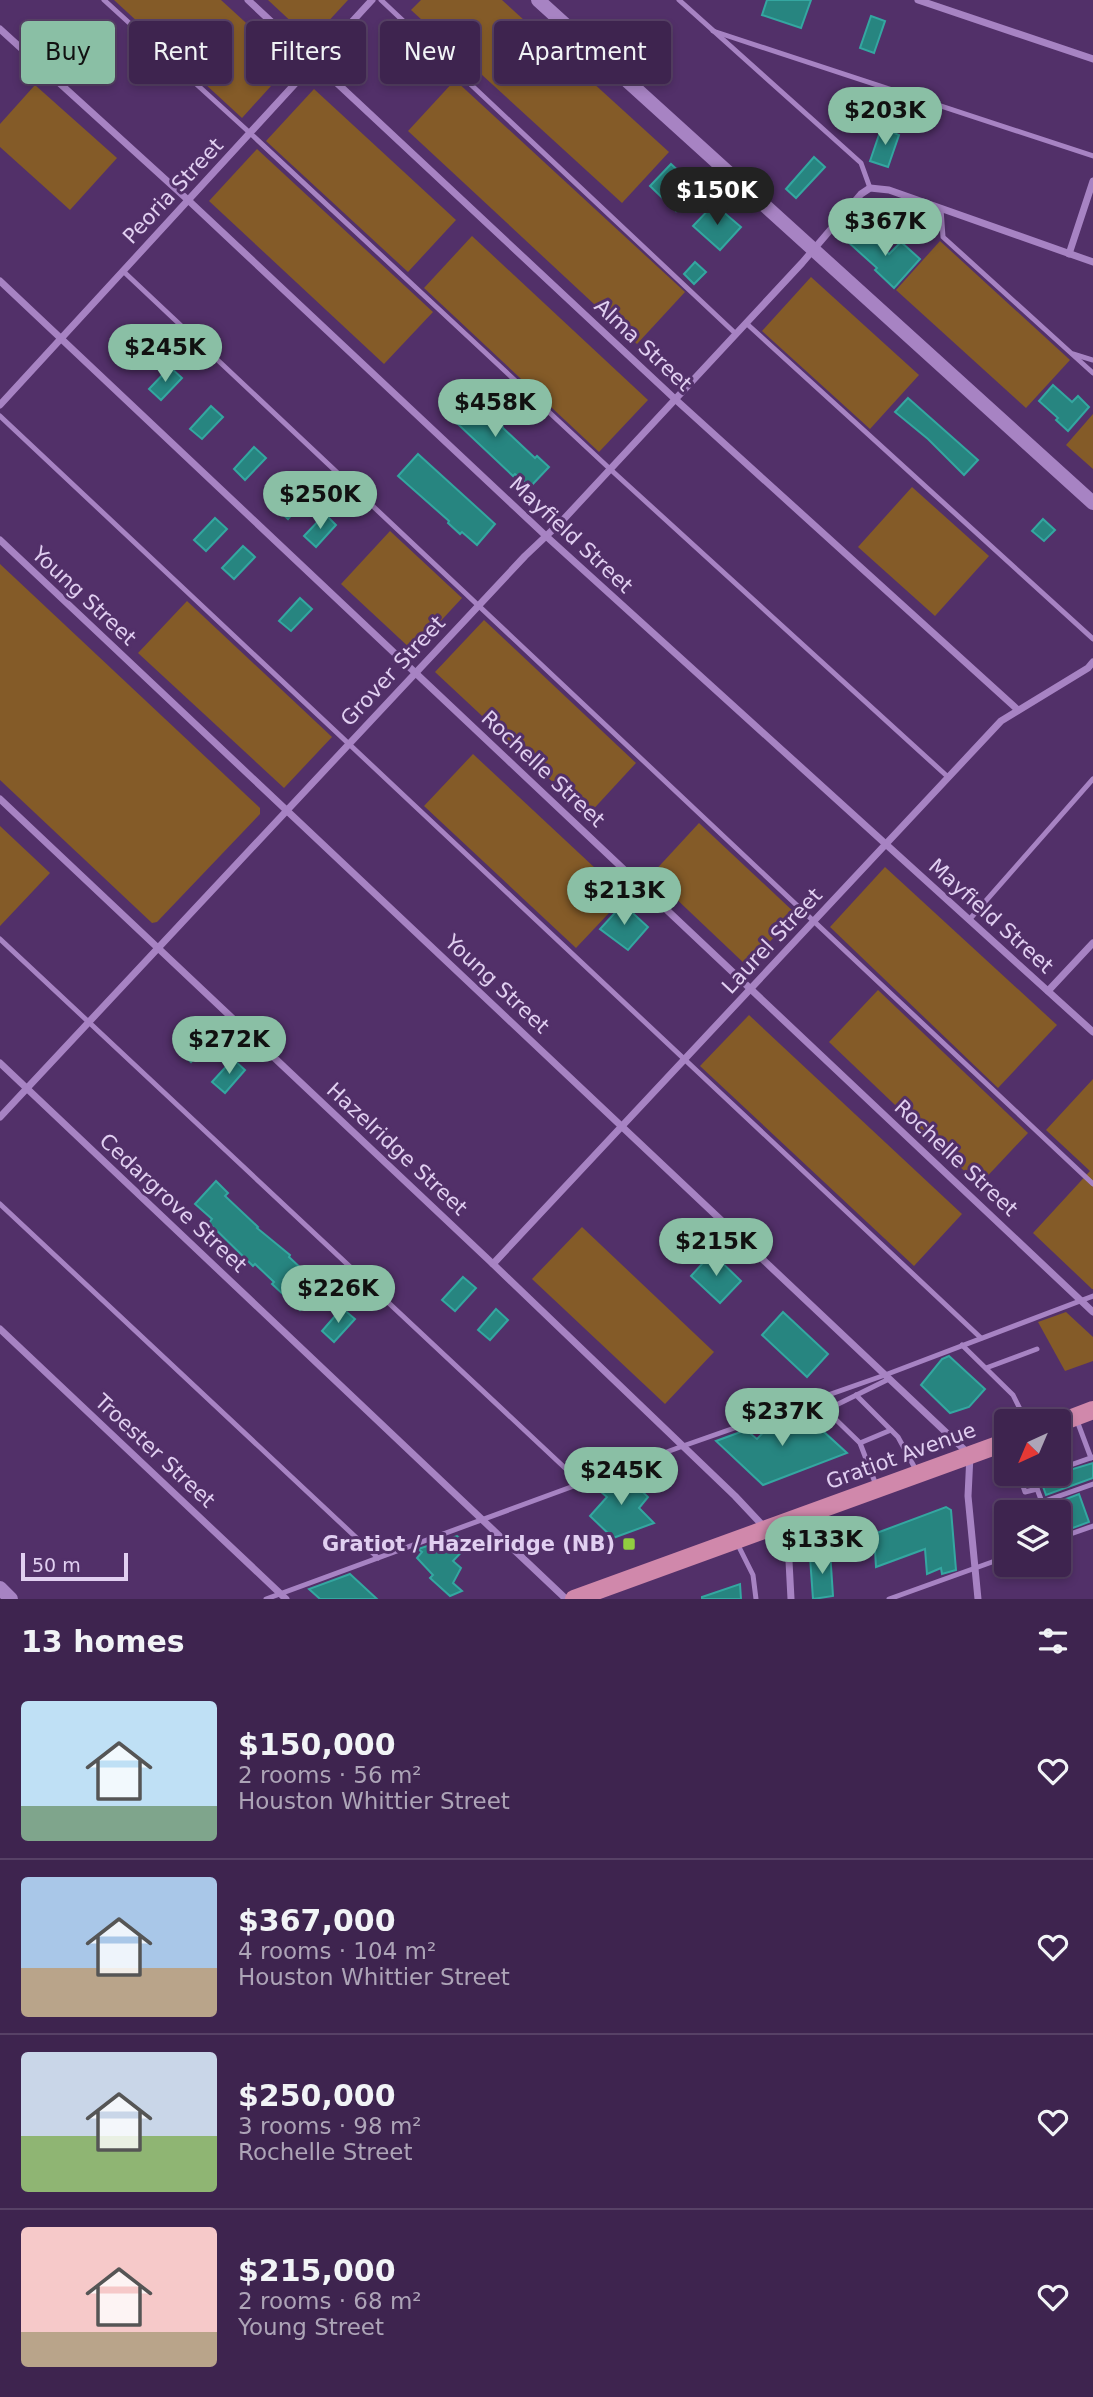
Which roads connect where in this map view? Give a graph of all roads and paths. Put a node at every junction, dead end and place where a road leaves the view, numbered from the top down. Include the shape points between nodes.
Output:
1 (104, 0) edge
2 (248, 0) edge
3 (372, 0) edge
4 (381, 0) edge
5 (538, 0) edge
6 (679, 0) edge
7 (918, 0) edge
8 (271, 21) edge
9 (352, 21) edge
10 (0, 29) edge
11 (713, 31) junction
12 (1093, 59) edge
13 (294, 84) edge
14 (339, 84) edge
15 (250, 133) junction
16 (1093, 156) edge
17 (1093, 181) edge
18 (870, 188) junction
19 (188, 200) junction
20 (942, 209) junction
21 (813, 250) junction
22 (1069, 254) junction
23 (1093, 262) edge
24 (122, 271) junction
25 (0, 281) edge
26 (746, 323) junction
27 (736, 334) junction
28 (61, 339) junction
29 (1070, 353) junction
30 (1093, 360) edge
31 (1093, 373) edge
32 (675, 399) junction
33 (0, 405) edge
34 (0, 416) edge
35 (610, 469) junction
36 (1093, 503) edge
37 (546, 536) junction
38 (0, 540) edge
39 (477, 607) junction
40 (1093, 639) edge
41 (1091, 667) edge
42 (415, 673) junction
43 (1018, 710) junction
44 (348, 745) junction
45 (948, 777) junction
46 (1093, 779) edge
47 (0, 799) edge
48 (287, 811) junction
49 (886, 844) junction
50 (969, 919) junction
51 (813, 922) junction
52 (0, 939) edge
53 (1093, 943) edge
54 (158, 948) junction
55 (751, 989) junction
56 (1048, 992) junction
57 (88, 1023) junction
58 (1093, 1032) edge
59 (684, 1061) junction
60 (0, 1063) edge
61 (27, 1088) junction
62 (0, 1117) edge
63 (622, 1126) junction
64 (1093, 1184) edge
65 (0, 1204) edge
66 (494, 1264) junction
67 (1093, 1296) edge
68 (1081, 1300) junction
69 (1093, 1312) edge
70 (0, 1329) edge
71 (981, 1338) junction
72 (962, 1345) junction
73 (1037, 1349) dead end
74 (986, 1368) junction
75 (887, 1377) junction
76 (856, 1395) junction
77 (1020, 1409) edge
78 (1093, 1410) edge
79 (1071, 1418) edge
80 (1071, 1426) edge
81 (891, 1430) junction
82 (860, 1443) junction
83 (683, 1446) junction
84 (994, 1446) edge
85 (970, 1455) junction
86 (1092, 1457) edge
87 (1071, 1467) edge
88 (918, 1473) junction
89 (581, 1483) junction
90 (1091, 1483) edge
91 (1023, 1486) edge
92 (1036, 1486) edge
93 (877, 1488) junction
94 (1037, 1489) junction
95 (482, 1519) junction
96 (1093, 1526) edge
97 (766, 1529) junction
98 (1071, 1534) edge
99 (736, 1540) junction
100 (378, 1558) junction
101 (994, 1561) edge
102 (975, 1568) junction
103 (0, 1588) edge
104 (598, 1595) edge
105 (283, 1596) edge
106 (11, 1599) edge
107 (266, 1599) edge
108 (566, 1599) edge
109 (574, 1599) edge
110 (756, 1599) edge
111 (791, 1599) edge
112 (889, 1599) edge
113 (978, 1599) edge

1 - 15 lane
2 - 8 street, Alma Street
3 - 9 street, Peoria Street
4 - 27 lane
5 - 21 street
6 - 11 lane
7 - 12 street
10 - 19 street, Mayfield Street
11 - 16 lane
11 - 18 lane via 860,163
13 - 15 street, Peoria Street
14 - 32 street, Alma Street
15 - 19 street, Peoria Street
15 - 35 lane
17 - 22 street
18 - 20 street
18 - 21 street, Grover Street
19 - 24 street, Peoria Street
19 - 37 street, Mayfield Street
20 - 22 street
20 - 29 lane via 943,237
21 - 26 street, Grover Street
21 - 36 street
22 - 23 street
24 - 28 street, Peoria Street
24 - 39 lane
25 - 28 street, Rochelle Street
26 - 27 street, Grover Street
26 - 40 lane
27 - 32 street, Grover Street
28 - 33 street, Peoria Street
28 - 42 street, Rochelle Street
29 - 30 lane
29 - 31 lane
32 - 35 street, Grover Street
32 - 43 street, Alma Street
34 - 44 lane
35 - 37 street, Grover Street
35 - 45 lane
37 - 39 street, Grover Street
37 - 49 street, Mayfield Street
38 - 48 street, Young Street
39 - 42 street, Grover Street
39 - 51 lane
41 - 43 street, Laurel Street
42 - 44 street, Grover Street
42 - 55 street, Rochelle Street
43 - 45 street, Laurel Street
44 - 48 street, Grover Street
44 - 59 lane
45 - 49 street, Laurel Street
46 - 50 lane
47 - 54 street, Hazelridge Street
48 - 54 street, Grover Street
48 - 63 street, Young Street
49 - 50 street, Mayfield Street
49 - 51 street, Laurel Street
50 - 56 street, Mayfield Street
51 - 55 street, Laurel Street
51 - 64 lane
52 - 57 lane
53 - 56 street
54 - 57 street, Grover Street
54 - 66 street, Hazelridge Street
55 - 59 street, Laurel Street
55 - 68 street, Rochelle Street
56 - 58 street, Mayfield Street
57 - 61 street, Grover Street
57 - 89 lane
59 - 63 street, Laurel Street
59 - 71 lane
60 - 61 street, Cedargrove Street
61 - 62 street, Grover Street
61 - 95 street, Cedargrove Street
63 - 66 street, Laurel Street
63 - 75 street, Young Street
65 - 100 lane
66 - 83 street, Hazelridge Street
67 - 68 lane
68 - 69 street, Rochelle Street
68 - 71 lane
70 - 105 street, Troester Street
71 - 72 lane
72 - 74 lane
72 - 75 lane
73 - 74 lane
74 - 77 lane via 1013,1395
75 - 76 lane
75 - 83 lane
75 - 85 street, Young Street
76 - 81 lane
76 - 82 lane via 826,1410
78 - 79 main road
80 - 86 lane
81 - 82 lane
81 - 88 lane
82 - 93 lane
83 - 89 lane
83 - 97 street, Hazelridge Street
84 - 85 main road, Gratiot Avenue
85 - 88 main road, Gratiot Avenue
85 - 102 street via 968,1496
86 - 87 lane
88 - 93 main road, Gratiot Avenue
89 - 95 lane
90 - 94 lane via 1042,1502
91 - 94 lane via 1025,1492
92 - 94 lane
93 - 97 main road, Gratiot Avenue
95 - 100 lane
95 - 108 street, Cedargrove Street
96 - 98 lane
97 - 99 main road, Gratiot Avenue
97 - 111 street, Hazelridge Street via 789,1561
99 - 104 main road, Gratiot Avenue
99 - 110 lane via 753,1575
100 - 105 lane
101 - 102 lane
102 - 112 lane
102 - 113 street
103 - 106 street
104 - 109 main road, Gratiot Avenue
105 - 107 lane

